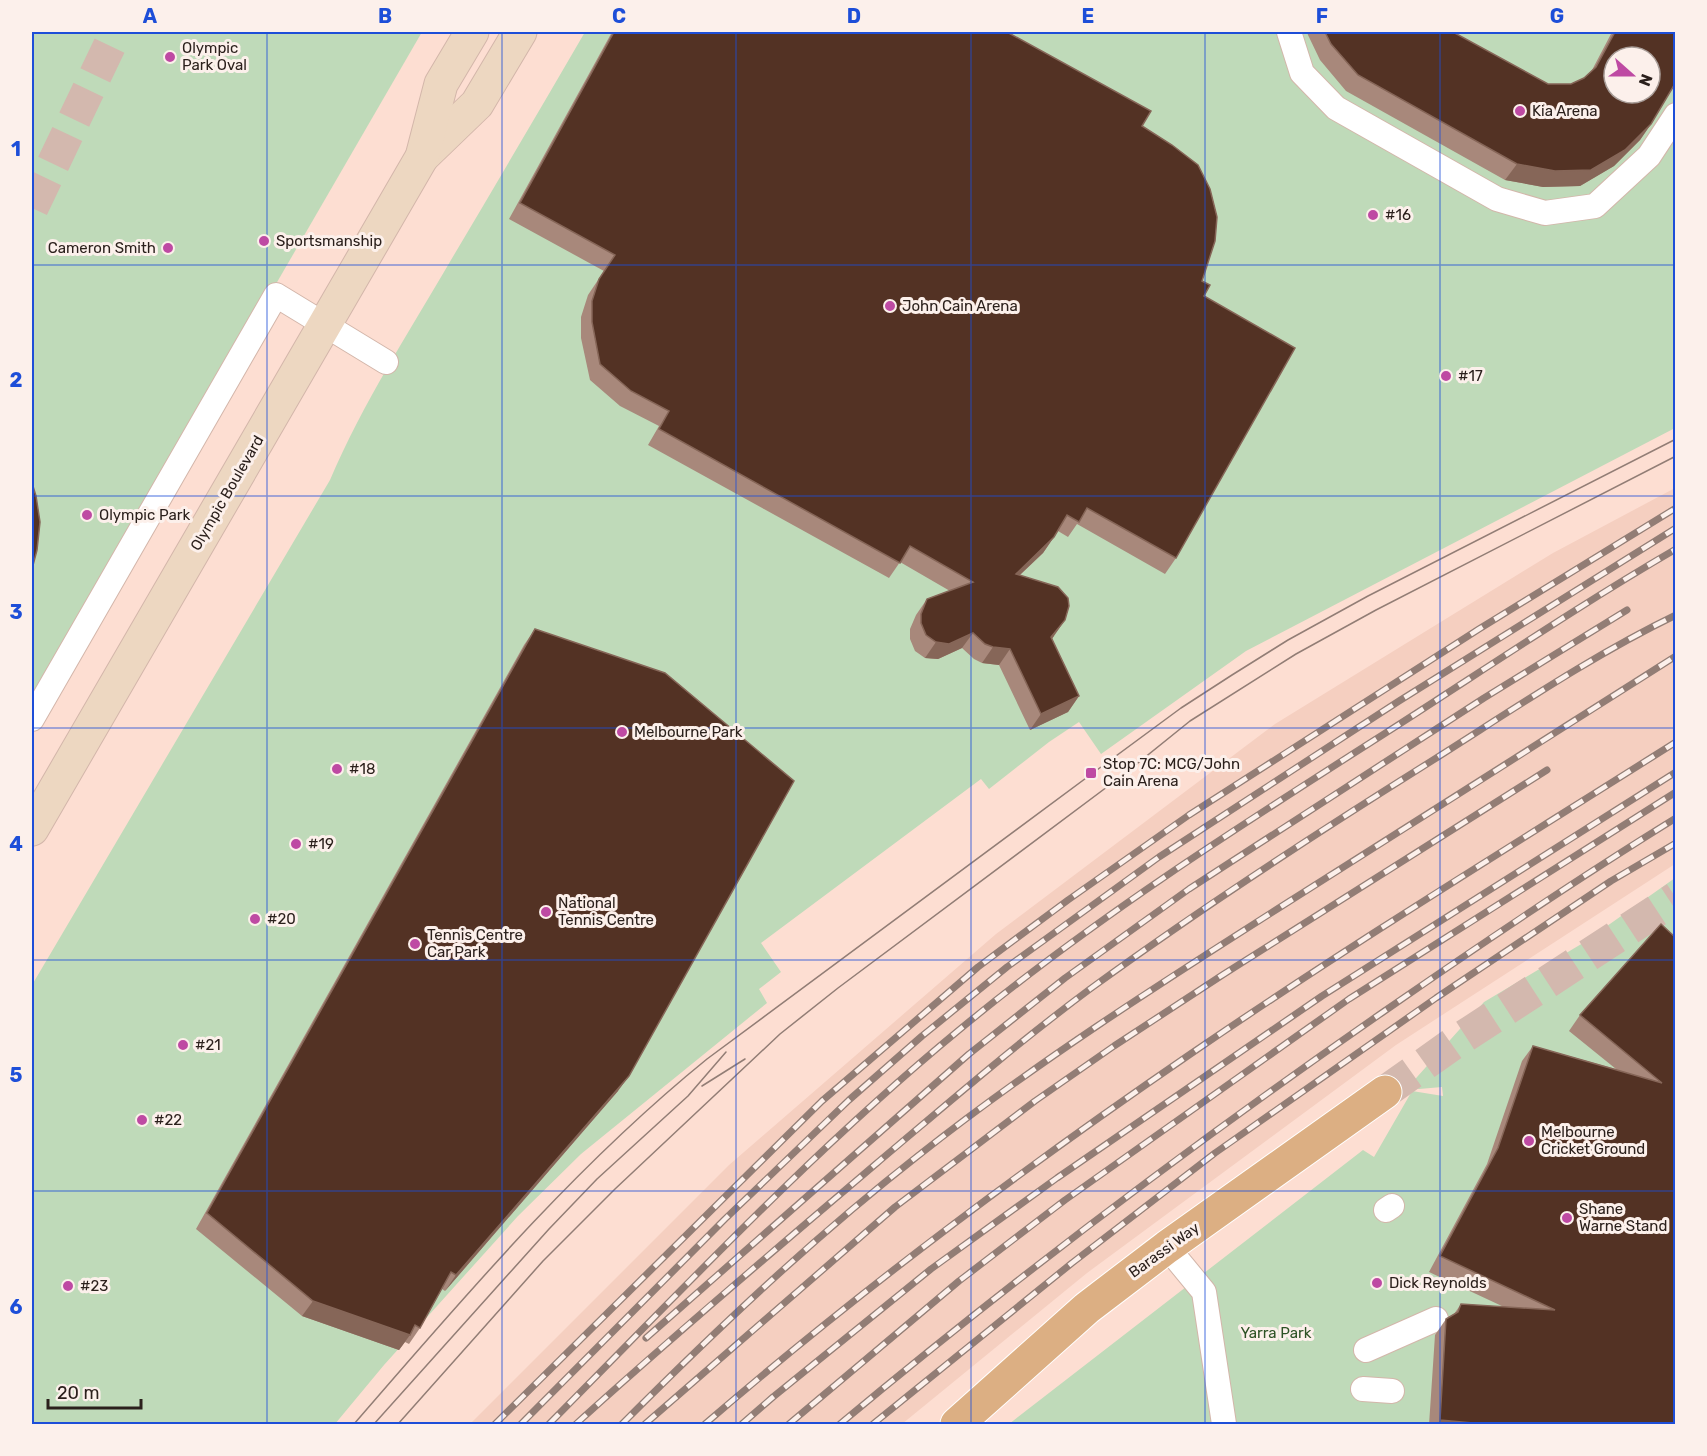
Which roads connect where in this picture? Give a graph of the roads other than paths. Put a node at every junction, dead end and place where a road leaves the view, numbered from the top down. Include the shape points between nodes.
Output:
1 (472, 32) edge
2 (520, 32) edge
3 (1289, 32) edge
4 (1676, 115) edge
5 (422, 157) junction
6 (324, 326) junction
7 (386, 362) dead end
8 (32, 719) edge
9 (32, 829) edge
10 (1385, 1092) tunnel mouth
11 (1167, 1247) junction
12 (1436, 1319) dead end
13 (1366, 1350) dead end
14 (1362, 1389) dead end
15 (1392, 1391) dead end
16 (957, 1425) edge
17 (1224, 1425) edge

1 - 5 main road, Olympic Boulevard via 441,84
2 - 5 main road, Olympic Boulevard via 477,104
3 - 4 street via 1302,73 1336,108 1497,199 1545,213 1594,206 1649,156
5 - 6 main road, Olympic Boulevard
6 - 7 street
6 - 8 street via 276,295
6 - 9 main road, Olympic Boulevard
10 - 11 main road, Barassi Way
11 - 16 main road, Barassi Way via 1087,1308
11 - 17 street via 1204,1292
12 - 13 street
14 - 15 street

